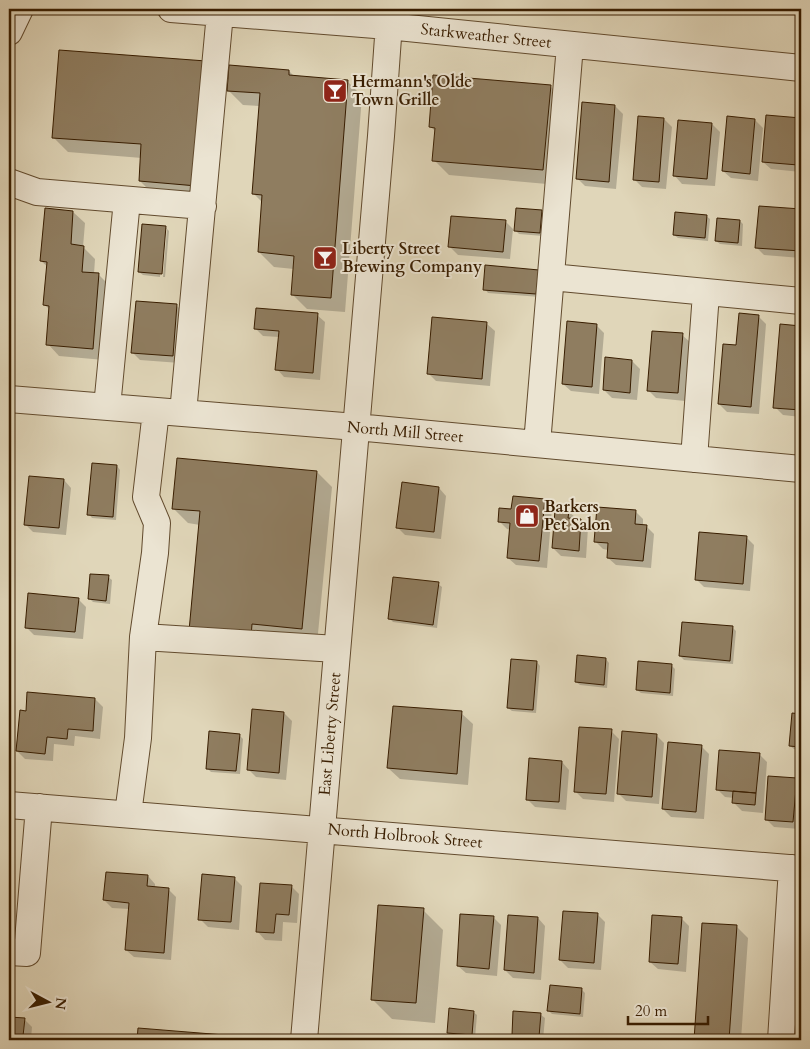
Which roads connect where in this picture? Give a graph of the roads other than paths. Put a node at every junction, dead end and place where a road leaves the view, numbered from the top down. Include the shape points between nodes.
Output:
1 (20, 9) edge
2 (171, 9) edge
3 (220, 13) junction
4 (389, 18) edge
5 (9, 32) edge
6 (570, 45) junction
7 (801, 68) edge
8 (9, 182) edge
9 (126, 200) junction
10 (203, 206) junction
11 (551, 277) junction
12 (706, 292) junction
13 (801, 301) edge
14 (9, 399) edge
15 (107, 407) junction
16 (156, 411) junction
17 (183, 413) junction
18 (356, 427) junction
19 (537, 444) junction
20 (694, 458) junction
21 (801, 469) edge
22 (143, 637) junction
23 (337, 649) junction
24 (9, 805) edge
25 (39, 807) junction
26 (128, 814) junction
27 (322, 829) junction
28 (797, 868) edge
29 (9, 952) edge
30 (304, 1040) edge
31 (781, 1040) edge

1 - 5 street
2 - 3 street, Starkweather Street
3 - 4 street, Starkweather Street
3 - 10 street
4 - 6 street, Starkweather Street
4 - 18 street, East Liberty Street
6 - 7 street, Starkweather Street
6 - 11 street
8 - 9 street via 37,192
9 - 10 street
9 - 15 street
10 - 17 street
11 - 12 street
11 - 19 street
12 - 13 street
12 - 20 street
14 - 15 street, North Mill Street
15 - 16 street, North Mill Street
16 - 17 street, North Mill Street
16 - 22 street via 146,496 157,523 156,553
17 - 18 street, North Mill Street
18 - 19 street, North Mill Street
18 - 23 street, East Liberty Street
19 - 20 street, North Mill Street
20 - 21 street, North Mill Street
22 - 23 street
22 - 26 street via 138,738
23 - 27 street, East Liberty Street
24 - 25 street, North Holbrook Street
25 - 26 street, North Holbrook Street
25 - 29 street via 27,953
26 - 27 street, North Holbrook Street
27 - 28 street, North Holbrook Street
27 - 30 street, East Liberty Street
28 - 31 street

